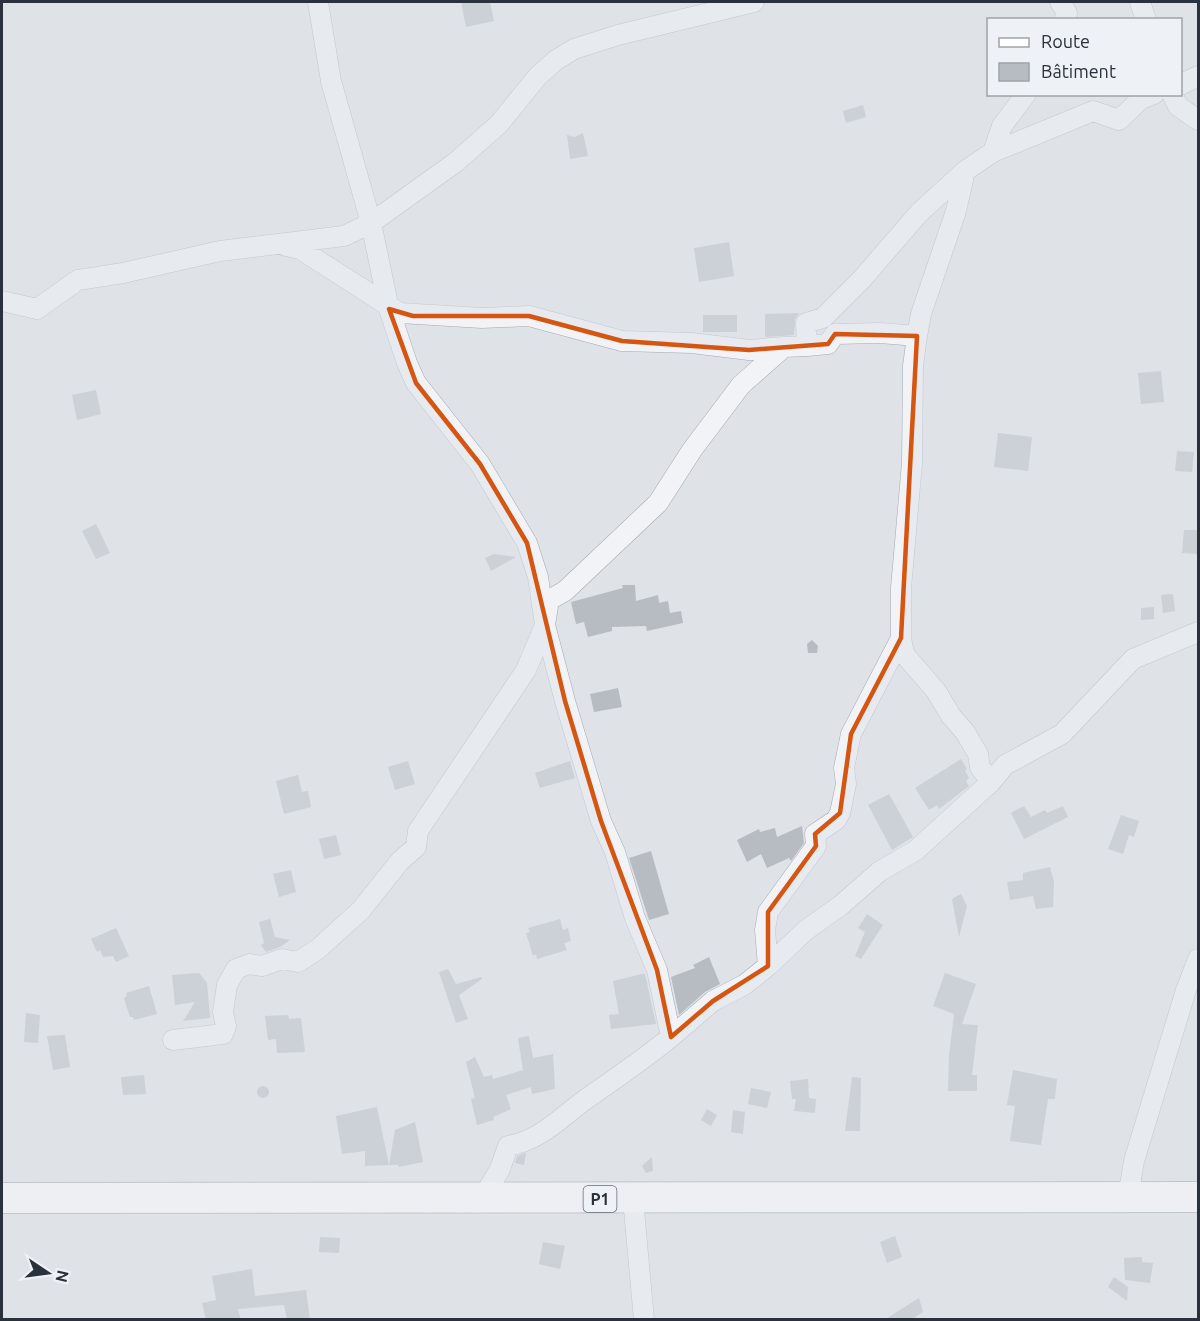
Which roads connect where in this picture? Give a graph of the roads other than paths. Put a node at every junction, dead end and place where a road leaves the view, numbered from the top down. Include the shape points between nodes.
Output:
1 (318, 2) edge
2 (754, 2) edge
3 (1060, 2) edge
4 (1140, 2) edge
5 (1065, 18) edge
6 (1145, 18) edge
7 (1198, 76) edge
8 (1182, 84) edge
9 (1024, 96) edge
10 (1149, 96) edge
11 (1173, 96) edge
12 (1198, 120) edge
13 (993, 152) junction
14 (965, 171) junction
15 (370, 223) junction
16 (281, 244) junction
17 (2, 301) edge
18 (389, 309) junction
19 (917, 336) junction
20 (807, 346) junction
21 (784, 347) junction
22 (545, 625) junction
23 (1198, 632) edge
24 (901, 638) junction
25 (991, 782) junction
26 (1198, 960) edge
27 (768, 966) junction
28 (672, 1037) junction
29 (173, 1040) dead end
30 (1128, 1197) junction
31 (1198, 1197) edge
32 (2, 1198) edge
33 (482, 1199) junction
34 (633, 1199) junction
35 (644, 1320) edge

1 - 15 street via 331,81
2 - 15 street via 618,34 574,49 538,76 478,144
3 - 5 street via 1067,13
4 - 6 street
7 - 8 street
9 - 13 street via 1002,126
10 - 13 street via 1119,120 1093,111
11 - 12 street via 1178,106
13 - 14 street
14 - 19 street
14 - 20 street via 919,213 823,318 806,323
15 - 16 street via 344,236
15 - 18 street
16 - 17 street via 219,251 78,280 37,309
16 - 18 street via 300,249 378,297
18 - 21 street via 413,316 529,316 622,341 749,350
18 - 22 street via 416,383 480,464 527,543 538,578
19 - 20 street via 835,334 828,344
19 - 24 street
20 - 21 street
21 - 22 street via 732,395 658,503 565,591 549,600
22 - 28 street via 601,821 657,970
22 - 29 street via 522,678 418,831 416,847 361,910 298,962 282,959 236,969 227,985 223,1034
23 - 25 street via 1133,659 1062,734 1005,765
24 - 25 street via 904,654 965,732
24 - 27 street via 851,734 840,813 815,834 816,846 768,912
25 - 27 street via 915,851 880,871
26 - 30 street via 1134,1161
27 - 28 street via 744,985 713,1001
28 - 33 street via 545,1133 508,1146
30 - 31 main road, P1
30 - 34 main road, P1
32 - 33 main road, P1
33 - 34 main road, P1
34 - 35 street

